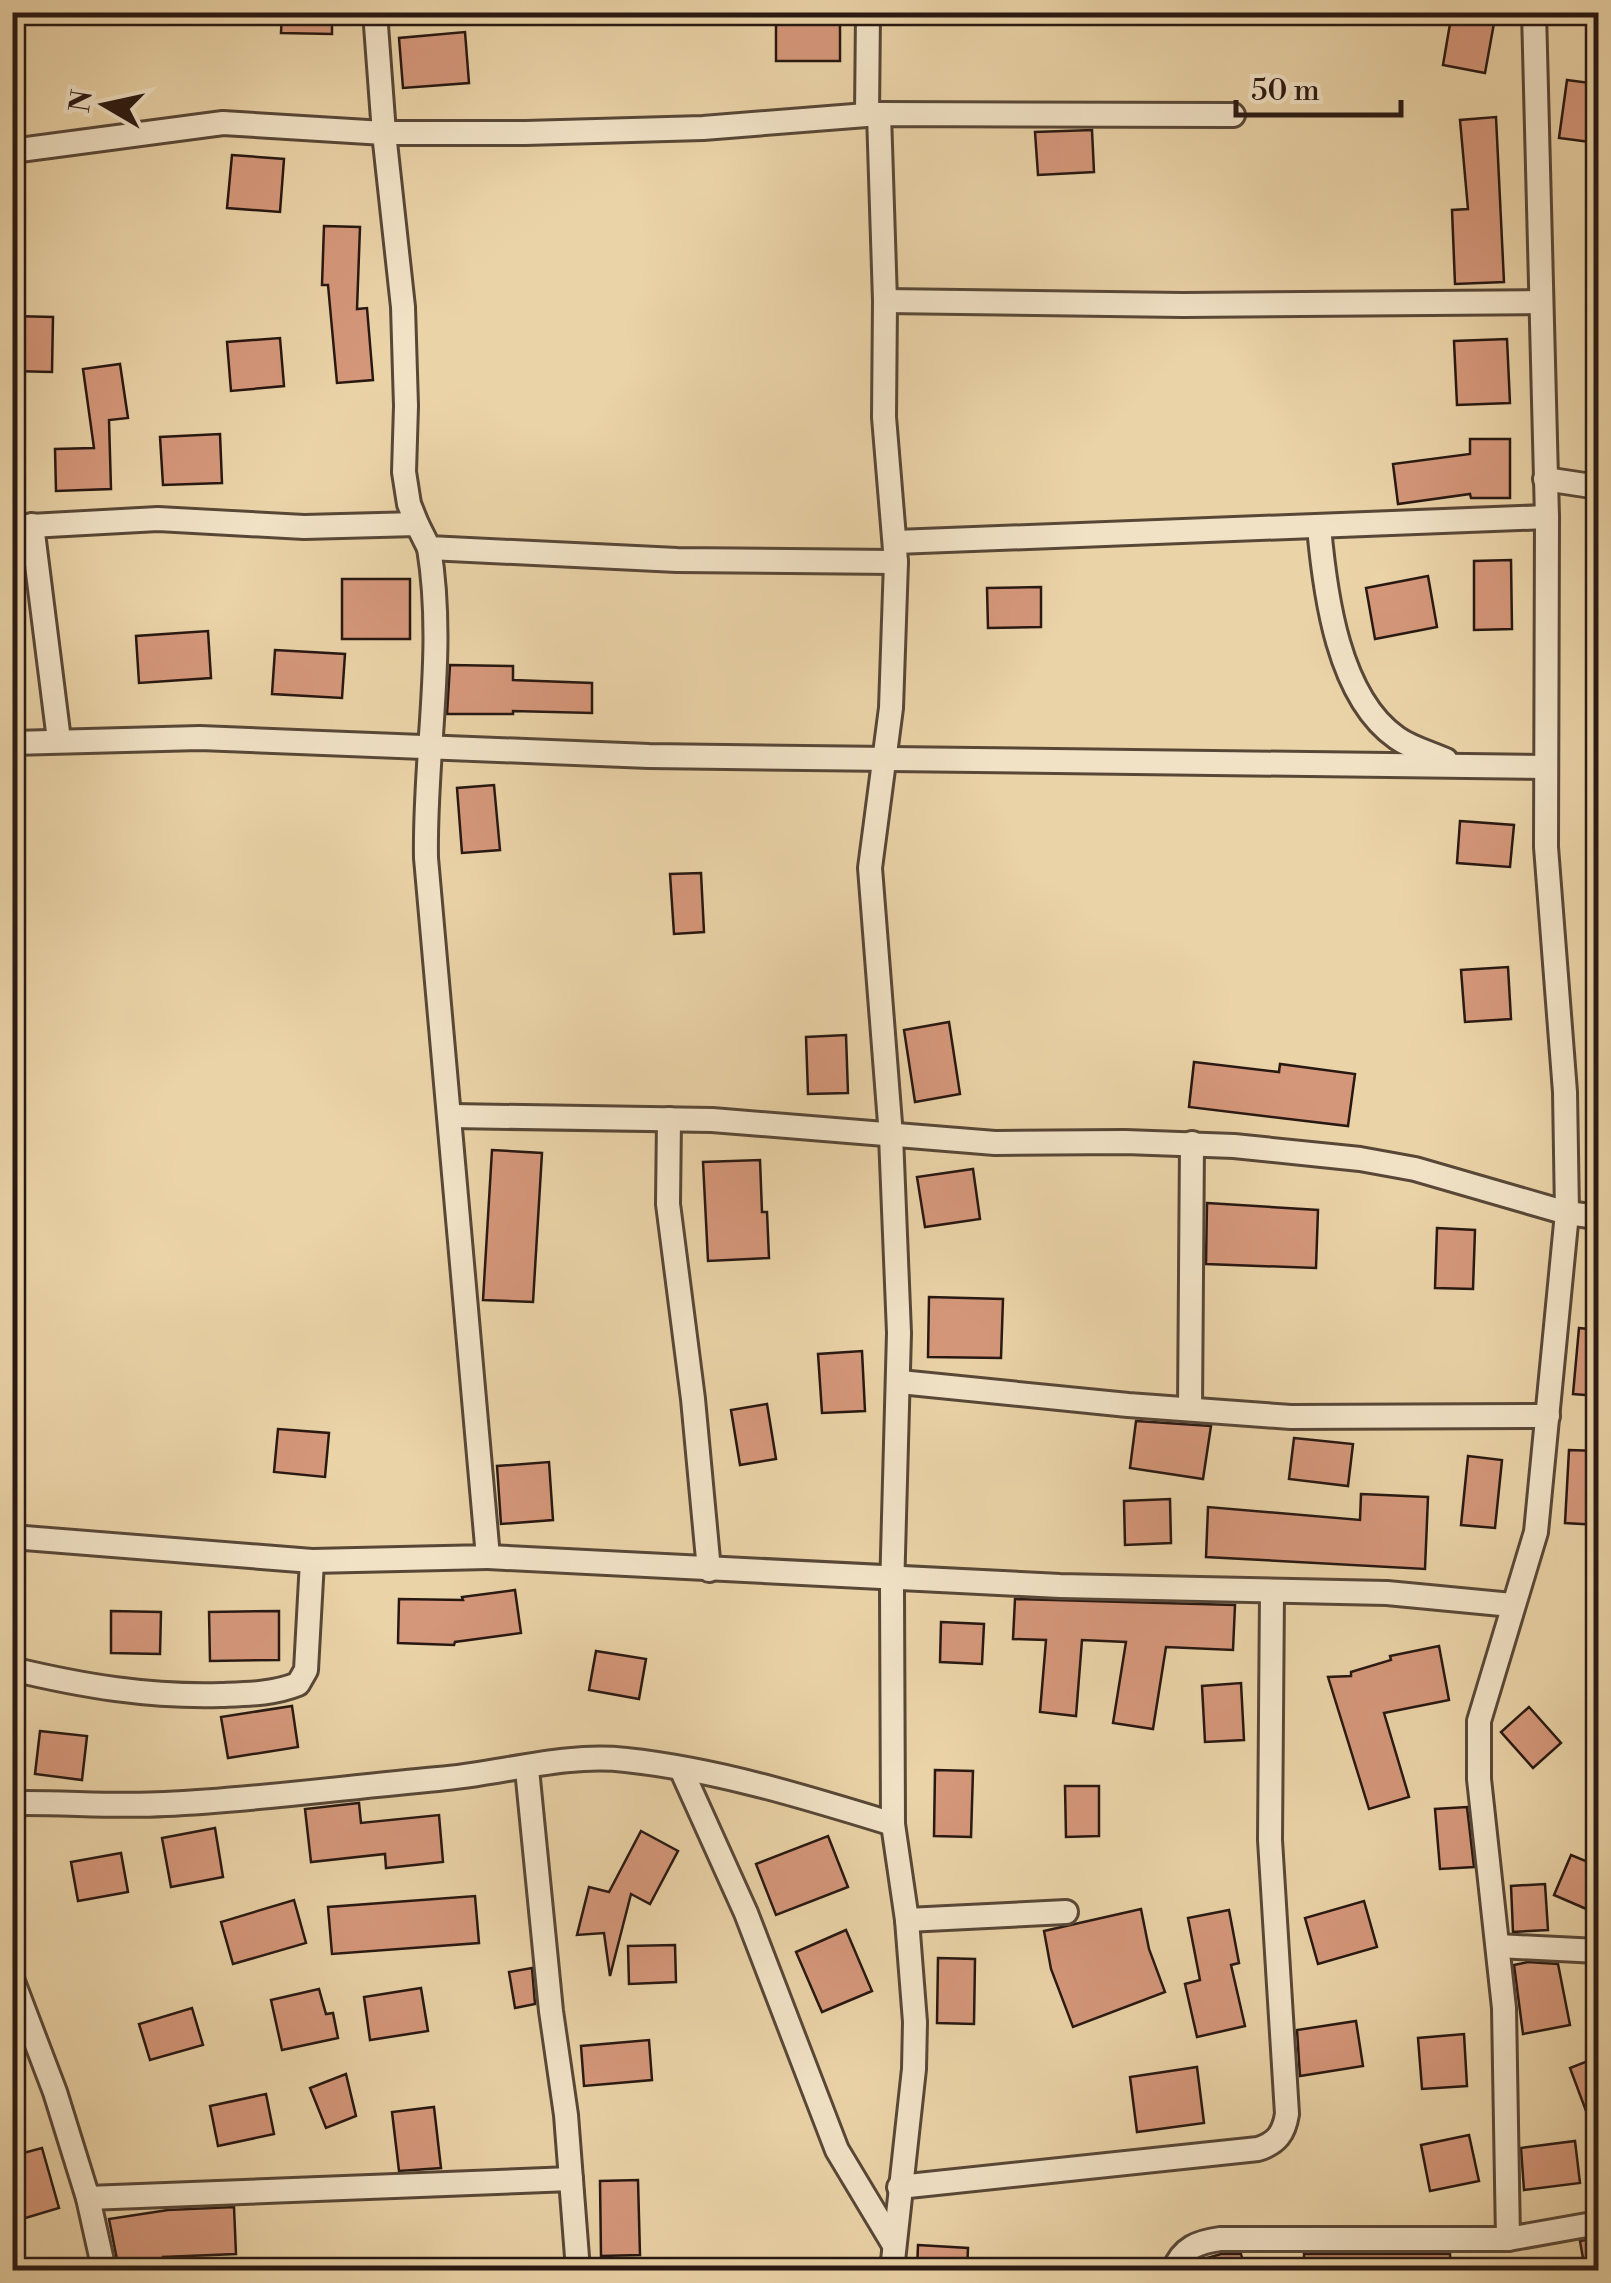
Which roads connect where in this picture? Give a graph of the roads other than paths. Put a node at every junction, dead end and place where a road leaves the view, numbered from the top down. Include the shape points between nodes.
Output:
1 (375, 12) edge
2 (868, 12) edge
3 (1534, 12) edge
4 (873, 114) junction
5 (1233, 115) dead end
6 (384, 133) junction
7 (12, 151) edge
8 (886, 301) junction
9 (1541, 302) junction
10 (1546, 479) junction
11 (1598, 488) edge
12 (1547, 518) junction
13 (417, 524) junction
14 (22, 526) edge
15 (1319, 528) junction
16 (429, 548) junction
17 (896, 552) junction
18 (59, 740) junction
19 (12, 743) edge
20 (431, 748) junction
21 (884, 757) junction
22 (1458, 765) junction
23 (1546, 767) junction
24 (450, 1116) junction
25 (669, 1119) junction
26 (891, 1136) junction
27 (1192, 1144) junction
28 (1567, 1213) junction
29 (1598, 1217) edge
30 (900, 1382) junction
31 (1190, 1410) junction
32 (1548, 1416) junction
33 (12, 1537) edge
34 (488, 1557) junction
35 (312, 1561) junction
36 (709, 1570) junction
37 (893, 1575) junction
38 (1272, 1592) junction
39 (1512, 1605) junction
40 (12, 1669) edge
41 (526, 1768) junction
42 (681, 1769) junction
43 (12, 1803) edge
44 (893, 1824) junction
45 (1066, 1912) dead end
46 (907, 1920) junction
47 (1498, 1946) junction
48 (1598, 1951) edge
49 (12, 1979) edge
50 (571, 2179) junction
51 (899, 2188) junction
52 (88, 2198) junction
53 (1598, 2222) edge
54 (1508, 2239) junction
55 (894, 2245) junction
56 (104, 2270) edge
57 (578, 2270) edge
58 (892, 2270) edge
59 (1174, 2270) edge

1 - 6 street
2 - 4 street
3 - 9 street
4 - 5 street
4 - 6 street via 703,128
4 - 8 street
6 - 7 street via 224,122
6 - 13 street via 404,307 404,472
8 - 9 street
8 - 17 street via 884,417
9 - 10 street
10 - 11 street
10 - 12 street
12 - 15 street
12 - 23 street
13 - 14 street via 304,527 158,519
13 - 16 street
14 - 18 street
15 - 17 street
15 - 22 street via 1344,660 1360,698 1399,740
16 - 17 street via 677,560
16 - 20 street via 437,612
17 - 21 street
18 - 19 street
18 - 20 street via 200,738
20 - 21 street
20 - 24 street via 426,858
21 - 22 street
21 - 26 street via 870,868
22 - 23 street
23 - 28 street
24 - 25 street
24 - 34 street
25 - 26 street
25 - 36 street via 668,1204
26 - 27 street
26 - 30 street
27 - 28 street via 1378,1162
27 - 31 street
28 - 29 street
28 - 32 street
30 - 31 street
30 - 37 street
31 - 32 street via 1324,1418
32 - 39 street via 1536,1532
33 - 35 street
34 - 35 street
34 - 36 street
35 - 40 street via 306,1670 298,1684 282,1691 122,1692
36 - 37 street
37 - 38 street
37 - 44 street
38 - 39 street via 1387,1593
38 - 51 street via 1270,1840 1287,2114 1280,2137 1258,2149
39 - 47 street via 1478,1734
41 - 42 street via 593,1759
41 - 43 street via 164,1804
41 - 50 street
42 - 44 street
42 - 55 street via 746,1912 838,2150
44 - 46 street
45 - 46 street
46 - 51 street via 914,2069
47 - 48 street
47 - 54 street
49 - 52 street
50 - 52 street
50 - 57 street
51 - 55 street
52 - 56 street
53 - 54 street
54 - 59 street via 1220,2239 1185,2251
55 - 58 street

